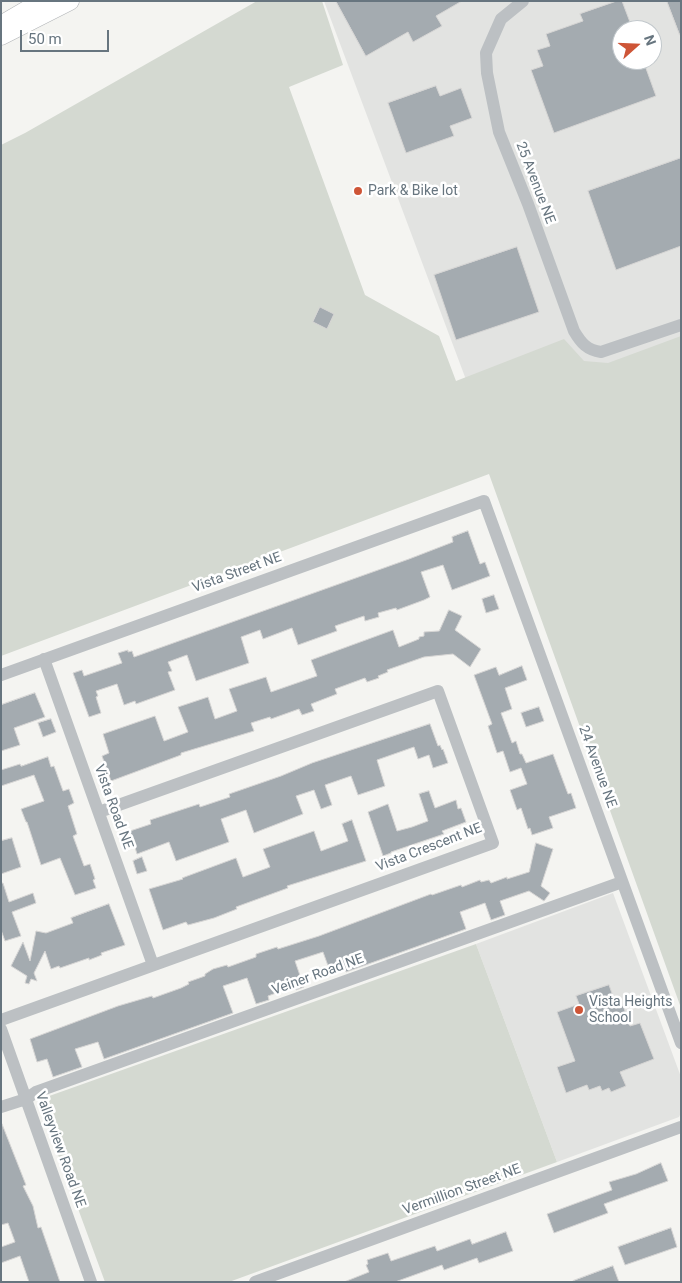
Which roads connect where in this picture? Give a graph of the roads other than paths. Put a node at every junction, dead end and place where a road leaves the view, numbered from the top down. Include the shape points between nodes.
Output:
1 (42, 1) edge
2 (70, 1) edge
3 (524, 1) edge
4 (1, 24) edge
5 (1, 36) edge
6 (681, 325) edge
7 (484, 501) joint
8 (44, 659) junction
9 (1, 675) edge
10 (99, 812) junction
11 (622, 882) junction
12 (153, 965) junction
13 (1, 1020) edge
14 (1, 1029) edge
15 (681, 1043) edge
16 (26, 1099) junction
17 (1, 1107) edge
18 (681, 1127) edge
19 (91, 1282) edge
20 (255, 1282) edge

1 - 4 highway
2 - 5 highway
3 - 6 street, 25 Avenue NE via 501,19 486,53 487,73 499,132 574,331 592,351 601,352
7 - 8 street, Vista Street NE
7 - 11 street, 24 Avenue NE
8 - 9 street, Vista Street NE
8 - 10 street, Vista Road NE
10 - 12 street, Vista Road NE
10 - 12 street, Vista Crescent NE via 438,691 493,843
11 - 15 street, 24 Avenue NE
11 - 16 street, Veiner Road NE via 36,1092
12 - 13 street, Vista Crescent NE
14 - 16 street, Valleyview Road NE
16 - 17 street, Veiner Road NE
16 - 19 street, Valleyview Road NE
18 - 20 street, Vermillion Street NE

